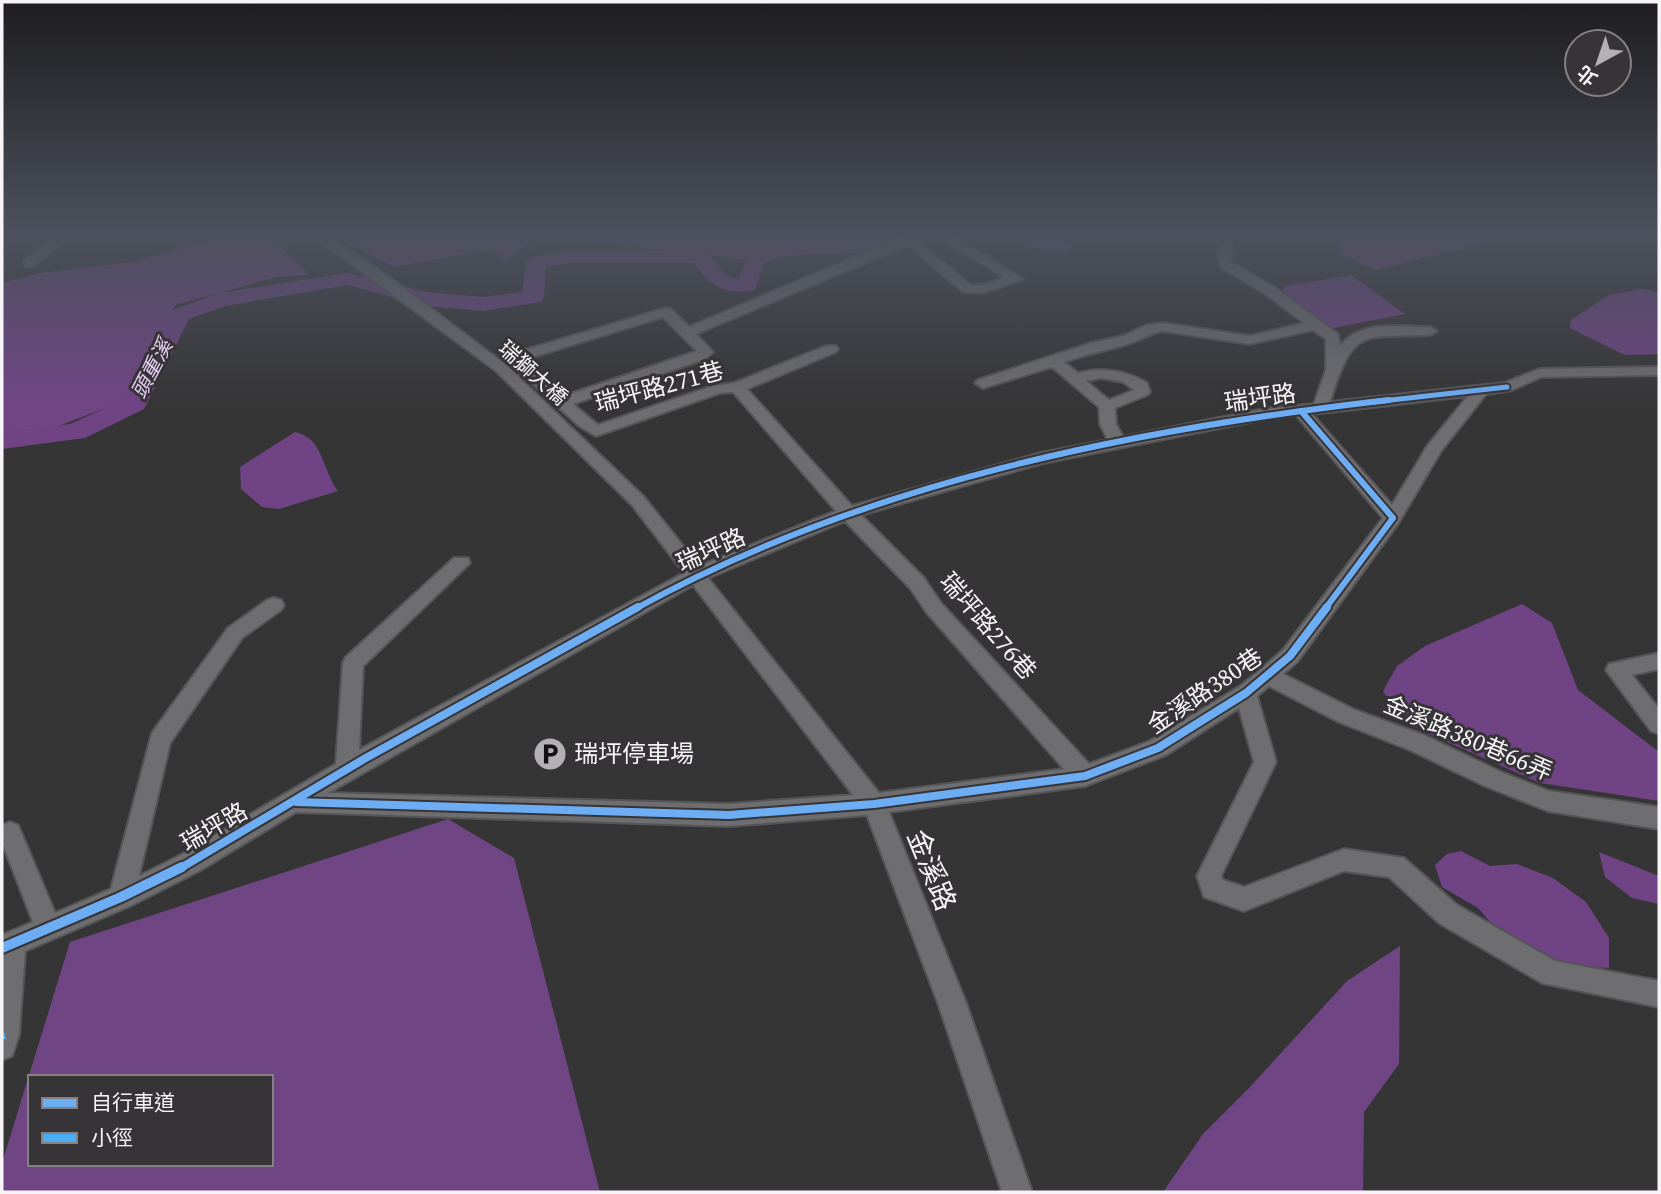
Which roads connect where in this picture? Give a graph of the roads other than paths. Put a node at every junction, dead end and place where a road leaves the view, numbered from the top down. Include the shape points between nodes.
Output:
1 (400, 292) edge
2 (783, 292) edge
3 (1271, 292) edge
4 (1315, 325) junction
5 (1430, 331) dead end
6 (688, 332) junction
7 (831, 349) dead end
8 (1054, 361) junction
9 (1333, 369) junction
10 (1659, 371) edge
11 (1077, 379) junction
12 (982, 383) dead end
13 (737, 387) junction
14 (1481, 390) junction
15 (562, 402) junction
16 (1107, 406) junction
17 (1311, 410) junction
18 (1117, 442) junction
19 (848, 513) junction
20 (1393, 518) junction
21 (461, 563) dead end
22 (696, 575) junction
23 (274, 605) dead end
24 (1659, 661) edge
25 (1267, 676) junction
26 (1246, 692) junction
27 (1659, 724) edge
28 (347, 770) junction
29 (1085, 776) junction
30 (296, 802) junction
31 (874, 804) junction
32 (1659, 818) edge
33 (10, 833) dead end
34 (121, 897) junction
35 (48, 928) junction
36 (8, 945) edge
37 (1659, 995) edge
38 (2, 1046) edge
39 (1017, 1192) edge

1 - 22 street, 瑞獅大橋 via 501,368 638,501
2 - 6 street
3 - 4 street
4 - 8 street via 1250,340 1163,327 1147,329
4 - 9 street via 1333,337
5 - 9 street via 1364,333
6 - 15 street via 706,352
6 - 15 street via 666,312 513,358
7 - 13 street
8 - 11 street
8 - 12 street
9 - 17 street
10 - 14 street, 瑞坪路 via 1539,373 1507,387
11 - 16 street
11 - 16 street via 1094,373 1142,386 1142,392
13 - 15 street, 瑞坪路271巷 via 718,389 596,431
13 - 19 street, 瑞坪路271巷
14 - 17 street, 瑞坪路
14 - 20 street, 金溪路380巷 via 1434,449
16 - 18 street via 1108,424
17 - 18 street, 瑞坪路 via 1265,414
17 - 20 street
18 - 19 street, 瑞坪路 via 1041,458
19 - 22 street, 瑞坪路
19 - 29 street, 瑞坪路276巷 via 917,583 934,608
20 - 25 street, 金溪路380巷 via 1290,656
21 - 28 street via 353,663
22 - 28 street, 瑞坪路
22 - 31 street, 金溪路
23 - 34 street via 235,633 160,740
24 - 27 street via 1616,670
25 - 26 street, 金溪路380巷
25 - 32 street, 金溪路380巷66弄 via 1347,716 1548,801
26 - 29 street, 金溪路380巷 via 1158,748
26 - 37 street via 1265,762 1209,876 1213,889 1244,899 1344,860 1395,866 1448,914 1551,974
28 - 30 street, 瑞坪路
29 - 31 street, 金溪路380巷
30 - 31 street, 金溪路380巷 via 729,815
30 - 34 street, 瑞坪路
31 - 39 street, 金溪路 via 952,1003
33 - 35 street
34 - 35 street, 瑞坪路
35 - 36 street, 瑞坪路
36 - 38 street

